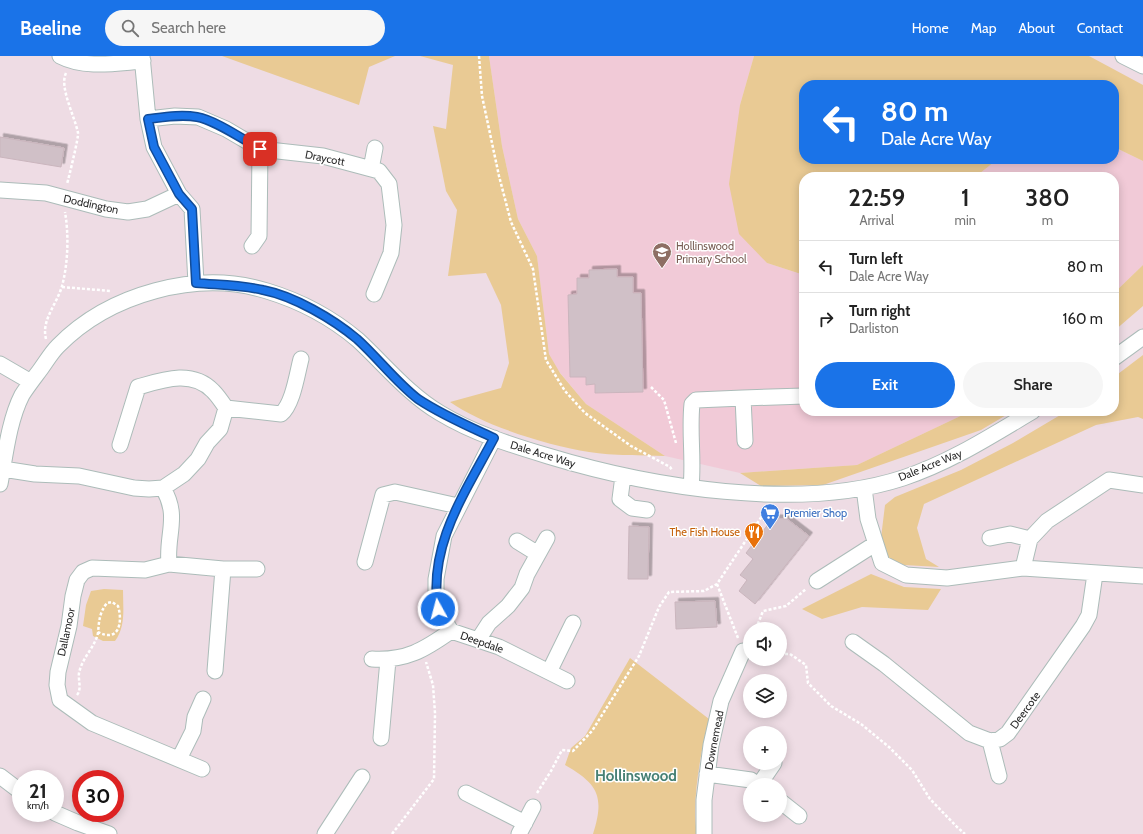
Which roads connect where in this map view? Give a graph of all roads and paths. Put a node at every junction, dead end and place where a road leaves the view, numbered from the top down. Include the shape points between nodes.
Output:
1 (479, 56) edge
2 (1123, 56) edge
3 (142, 58) edge
4 (66, 59) edge
5 (1143, 66) edge
6 (148, 119) junction
7 (375, 148) dead end
8 (260, 149) junction
9 (371, 169) junction
10 (0, 190) edge
11 (179, 194) junction
12 (63, 198) junction
13 (252, 246) dead end
14 (196, 283) junction
15 (62, 287) junction
16 (116, 292) dead end
17 (374, 294) dead end
18 (1143, 337) edge
19 (1119, 354) edge
20 (50, 356) junction
21 (301, 359) dead end
22 (0, 364) edge
23 (32, 382) junction
24 (651, 387) dead end
25 (799, 396) edge
26 (743, 398) junction
27 (226, 408) junction
28 (1025, 416) edge
29 (494, 438) junction
30 (745, 440) dead end
31 (120, 445) dead end
32 (677, 448) dead end
33 (3, 469) junction
34 (623, 476) junction
35 (0, 484) edge
36 (1143, 484) edge
37 (686, 487) junction
38 (163, 488) junction
39 (864, 488) junction
40 (772, 493) junction
41 (458, 506) junction
42 (647, 510) dead end
43 (547, 538) dead end
44 (990, 538) dead end
45 (1030, 540) junction
46 (517, 541) dead end
47 (875, 544) junction
48 (538, 554) junction
49 (365, 562) dead end
50 (169, 564) junction
51 (1023, 568) junction
52 (223, 569) junction
53 (257, 569) dead end
54 (1095, 574) junction
55 (1143, 576) edge
56 (817, 581) joint
57 (718, 584) junction
58 (759, 622) edge
59 (573, 623) dead end
60 (98, 632) junction
61 (451, 632) junction
62 (478, 640) junction
63 (853, 642) dead end
64 (422, 651) junction
65 (743, 651) joint
66 (787, 654) edge
67 (372, 659) dead end
68 (388, 660) junction
69 (215, 671) dead end
70 (549, 672) junction
71 (567, 681) dead end
72 (203, 699) dead end
73 (72, 710) junction
74 (381, 738) dead end
75 (990, 741) junction
76 (178, 759) junction
77 (202, 769) dead end
78 (707, 774) junction
79 (0, 776) edge
80 (362, 776) dead end
81 (999, 776) dead end
82 (743, 779) edge
83 (12, 785) edge
84 (466, 793) dead end
85 (533, 807) joint
86 (787, 807) edge
87 (64, 816) edge
88 (799, 816) dead end
89 (522, 828) edge
90 (328, 829) edge
91 (109, 834) edge
92 (392, 834) edge
93 (704, 834) edge
94 (965, 834) edge

1 - 37 path via 482,96 499,176 511,222 533,269 546,360 565,391 585,413 631,446 670,467
2 - 5 street
3 - 4 street via 107,63
3 - 6 street
4 - 12 path via 66,92 79,135
6 - 8 street, Draycott via 198,117 226,129
6 - 11 street via 154,147
7 - 9 street
8 - 9 street, Draycott via 323,156
8 - 13 street via 259,236
9 - 17 street, Draycott via 379,171 389,184 394,226 390,253
10 - 12 street, Doddington via 46,193
11 - 12 street, Doddington via 147,209 128,212
11 - 14 street via 192,209
12 - 15 path via 67,241
14 - 20 street, Dale Acre Way via 145,293 103,312 63,342
14 - 29 street, Dale Acre Way via 264,290 297,302 324,316 356,339 417,397 442,414
15 - 16 path
15 - 20 path via 44,330
18 - 19 street
20 - 23 street, Dale Acre Way
21 - 27 street via 286,410 281,414
22 - 23 street
23 - 33 street, Dale Acre Way via 19,404
24 - 32 path via 664,400
25 - 26 street
26 - 30 street
26 - 37 street via 696,400 692,404 693,463
27 - 31 street via 213,390 198,380 171,377 138,387
27 - 38 street via 220,429 207,443 198,459 184,474
28 - 39 street, Dale Acre Way via 966,451 903,478
29 - 34 street, Dale Acre Way via 583,467
29 - 41 street, Deepdale
33 - 35 street, Dale Acre Way
33 - 38 street via 35,474 79,476 134,488
34 - 37 street, Dale Acre Way
34 - 42 street via 620,498 632,508
36 - 45 street via 1109,480 1047,521
37 - 40 street, Dale Acre Way
38 - 50 street via 170,501 173,515 167,549
39 - 40 street, Dale Acre Way via 816,493
39 - 47 street via 868,519
40 - 57 path via 767,511
41 - 49 street via 395,492 383,495
41 - 61 street, Deepdale via 444,536 436,579 438,609
43 - 48 street
44 - 45 street via 1010,534
45 - 51 street
46 - 48 street
47 - 51 street via 882,563 906,575 947,578
47 - 56 street
48 - 62 street via 515,598 489,623
50 - 52 street, Dallamoor
50 - 73 street, Dallamoor via 145,570 92,568 83,572 77,580 57,685 60,700
51 - 54 street
52 - 53 street, Dallamoor
52 - 69 street
54 - 55 street
54 - 75 street, Deercote via 1090,609 1083,626 1008,733 1000,739
56 - 58 path via 786,606 763,611
57 - 65 path
57 - 85 path via 704,591 669,592 659,607 639,656 592,731 573,751 562,750 537,793
59 - 70 street
60 - 60 path via 105,636 112,636 116,632 120,618 118,606 112,602 102,608
60 - 73 path via 79,673 79,692 74,699 77,704
61 - 62 street, Deepdale
61 - 64 street
62 - 70 street, Deepdale via 499,647
63 - 75 street via 969,733
64 - 68 street
64 - 92 path via 433,685 434,779
65 - 78 street, Downemead via 721,701
66 - 94 path via 806,665 808,683 831,706 861,724 912,770 930,799
67 - 68 street
68 - 74 street
70 - 71 street, Deepdale
72 - 76 street via 195,717 193,731
73 - 76 street, Dallamoor via 92,723
75 - 81 street
76 - 77 street, Dallamoor
78 - 82 street
78 - 93 street, Downemead
79 - 83 street
80 - 90 street
84 - 89 street
85 - 89 street
86 - 88 street
87 - 91 street

